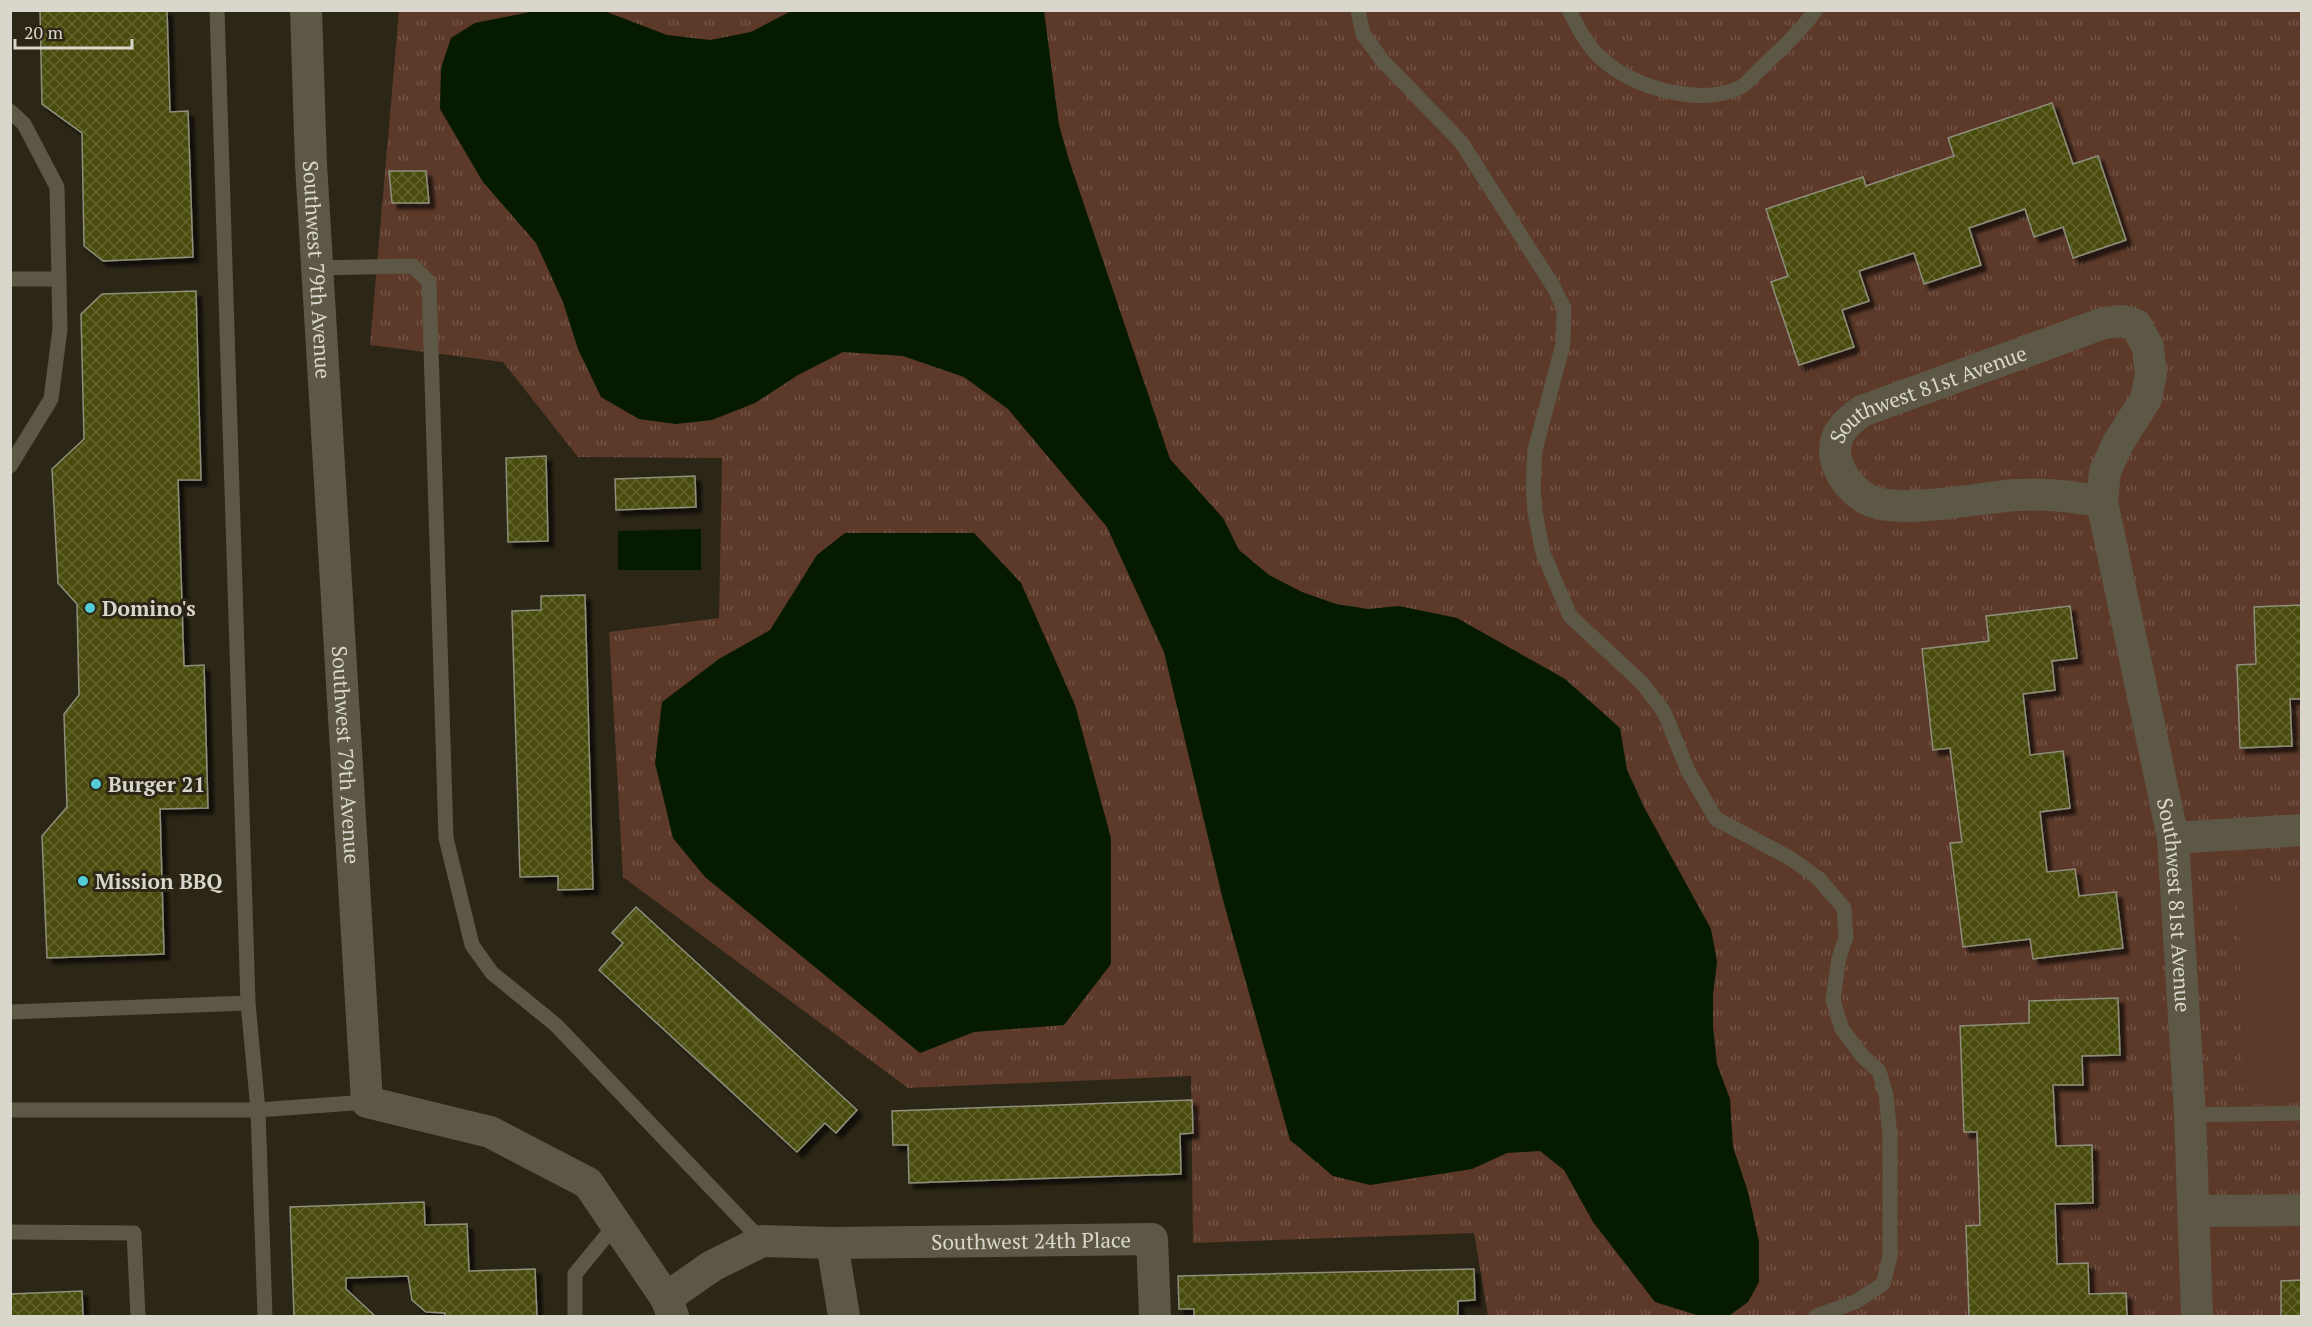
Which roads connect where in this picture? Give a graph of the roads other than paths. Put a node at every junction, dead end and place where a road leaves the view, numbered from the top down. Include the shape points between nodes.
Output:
1 (217, 10) edge
2 (306, 10) edge
3 (1358, 10) edge
4 (1569, 10) edge
5 (1816, 10) edge
6 (10, 111) edge
7 (317, 268) junction
8 (10, 279) edge
9 (58, 279) junction
10 (10, 466) edge
11 (2102, 502) junction
12 (2301, 830) edge
13 (2173, 838) junction
14 (248, 1003) junction
15 (10, 1012) edge
16 (367, 1102) junction
17 (10, 1110) edge
18 (258, 1110) junction
19 (2301, 1113) edge
20 (2190, 1115) junction
21 (2301, 1210) edge
22 (2193, 1211) junction
23 (616, 1224) junction
24 (10, 1232) edge
25 (762, 1241) junction
26 (832, 1242) junction
27 (670, 1307) edge
28 (138, 1317) edge
29 (265, 1317) edge
30 (575, 1317) edge
31 (844, 1317) edge
32 (1155, 1317) edge
33 (1816, 1317) edge
34 (2197, 1317) edge

1 - 14 lane
2 - 7 street, Southwest 79th Avenue
3 - 33 lane via 1363,34 1382,60 1461,142 1564,308 1563,344 1535,450 1533,485 1543,553 1570,616 1643,684 1664,712 1688,771 1716,819 1790,858 1818,878 1844,908 1846,937 1833,1000 1842,1029 1879,1071 1886,1095 1890,1256 1883,1284 1855,1302
4 - 5 lane via 1582,36 1602,60 1638,83 1707,96 1741,88
6 - 9 lane via 24,124 57,187
7 - 16 street, Southwest 79th Avenue
7 - 25 lane via 413,266 429,282 446,838 472,945 492,973 556,1025
8 - 9 lane
9 - 10 lane via 60,329 51,399
11 - 11 street, Southwest 81st Avenue via 2105,472 2146,399 2151,374 2148,347 2136,325 2122,321 2104,323 1862,411 1845,422 1836,440 1836,459 1843,477 1873,502 1922,505 2018,495 2065,495
11 - 13 street, Southwest 81st Avenue
12 - 13 street
13 - 20 street, Southwest 81st Avenue
14 - 15 lane
14 - 18 lane
16 - 18 lane
16 - 23 street via 490,1132 588,1183
17 - 18 lane
18 - 29 lane
19 - 20 lane
20 - 22 street, Southwest 81st Avenue
21 - 22 street
22 - 34 street, Southwest 81st Avenue
23 - 27 street
23 - 30 lane via 575,1274
24 - 28 lane via 134,1233
25 - 26 street, Southwest 24th Place
25 - 27 street, Southwest 24th Place via 712,1266
26 - 31 street
26 - 32 street, Southwest 24th Place via 1152,1239

